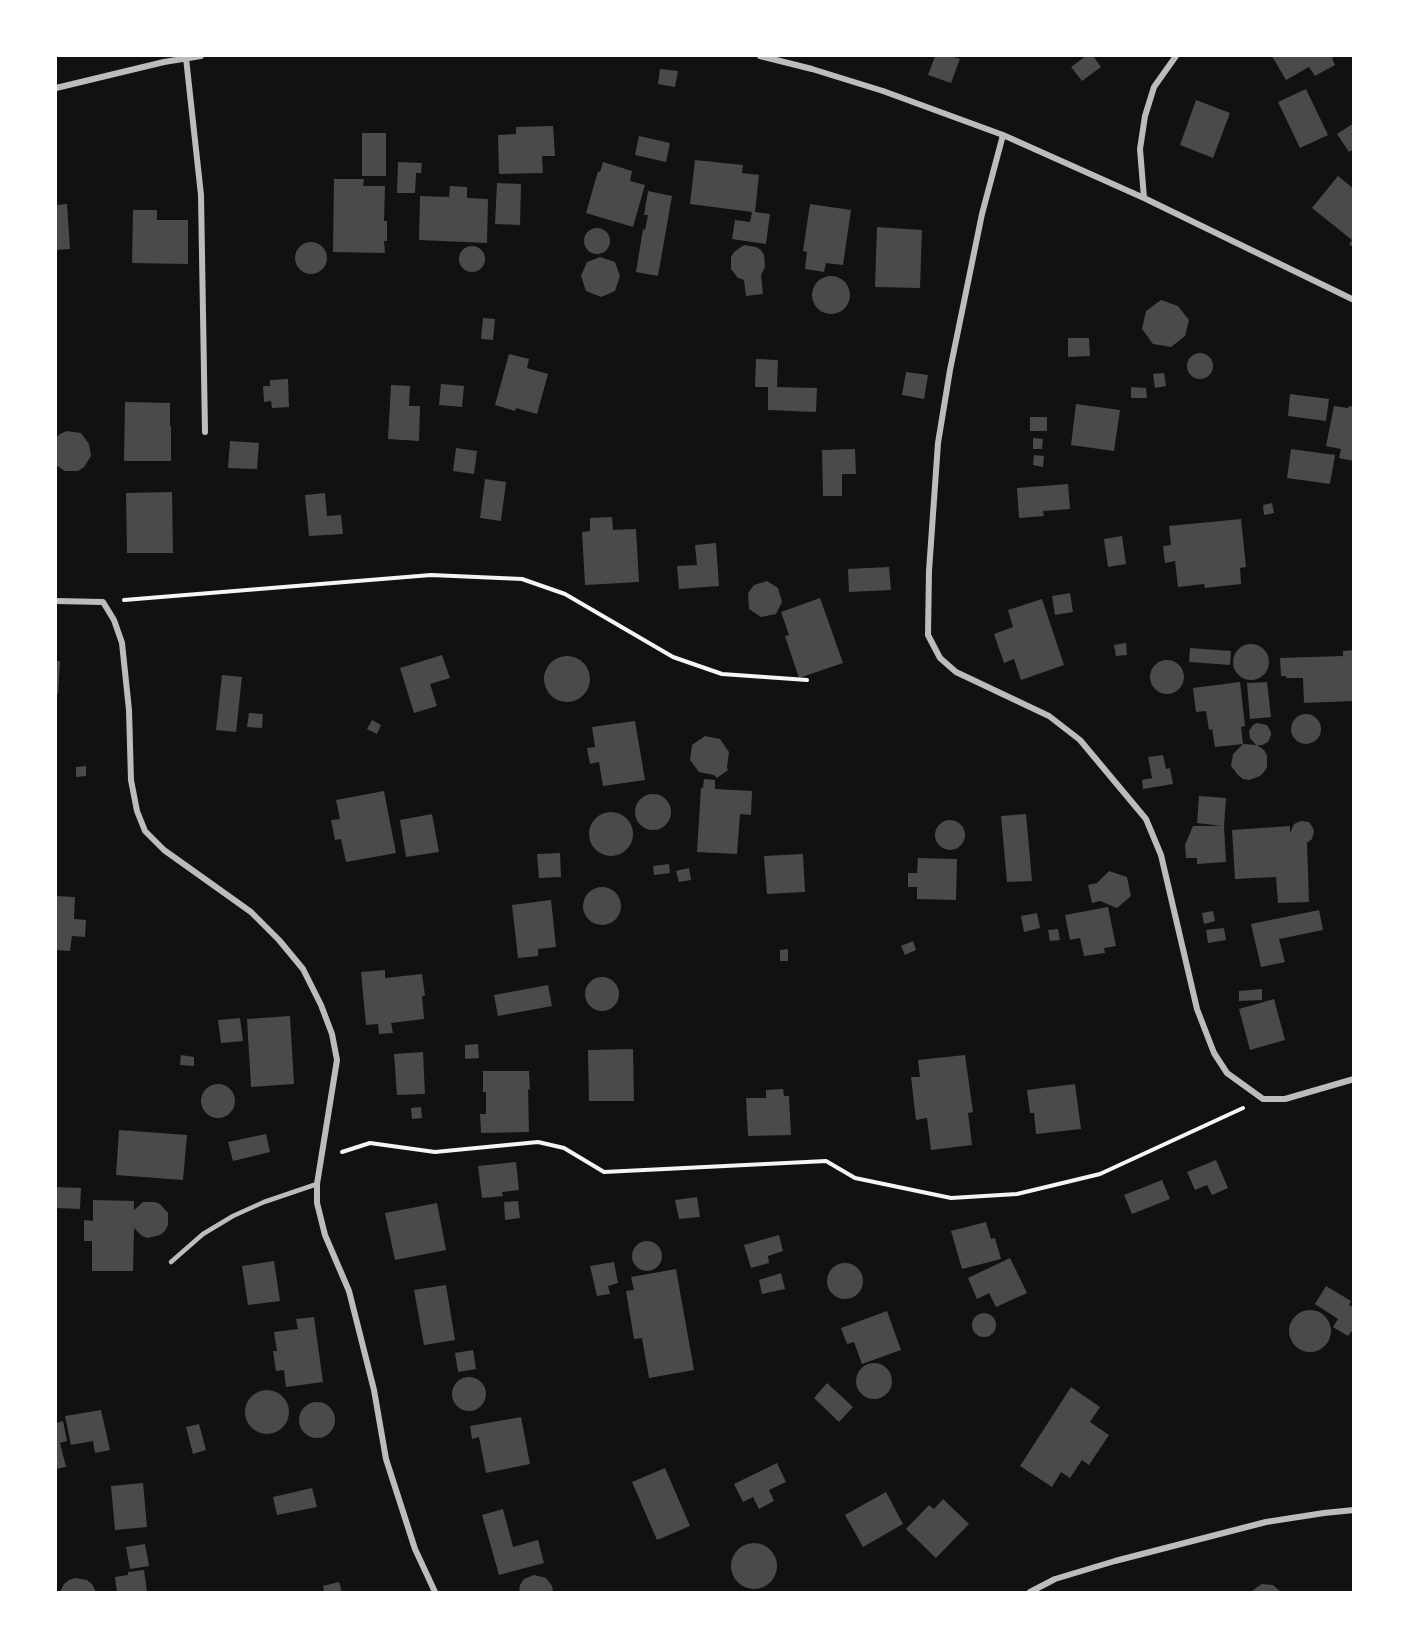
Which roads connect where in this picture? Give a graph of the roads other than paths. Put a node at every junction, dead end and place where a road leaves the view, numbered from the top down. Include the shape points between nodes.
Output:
1 (201, 56) edge
2 (760, 56) edge
3 (1176, 56) edge
4 (186, 58) junction
5 (56, 88) edge
6 (1003, 135) junction
7 (1144, 198) junction
8 (1353, 300) edge
9 (205, 432) dead end
10 (56, 601) edge
11 (1353, 1079) edge
12 (317, 1184) junction
13 (171, 1262) dead end
14 (1353, 1510) edge
15 (435, 1593) edge
16 (1030, 1593) edge

1 - 4 street
2 - 6 street via 883,91
3 - 7 street via 1154,87 1145,116 1140,149
4 - 5 street
4 - 9 street via 201,195
6 - 7 street
6 - 11 street via 982,214 938,443 928,635 940,658 956,672 1049,716 1080,740 1146,819 1161,855 1197,1009 1214,1053 1227,1073 1263,1099 1285,1100
7 - 8 street
10 - 12 street via 103,602 114,620 122,643 131,780 145,831 164,850 251,912 303,969 321,1005 337,1060
12 - 13 lane via 233,1216 203,1234
12 - 15 street via 325,1235 349,1291 374,1390 386,1459 415,1549
14 - 16 street via 1266,1522 1055,1579

